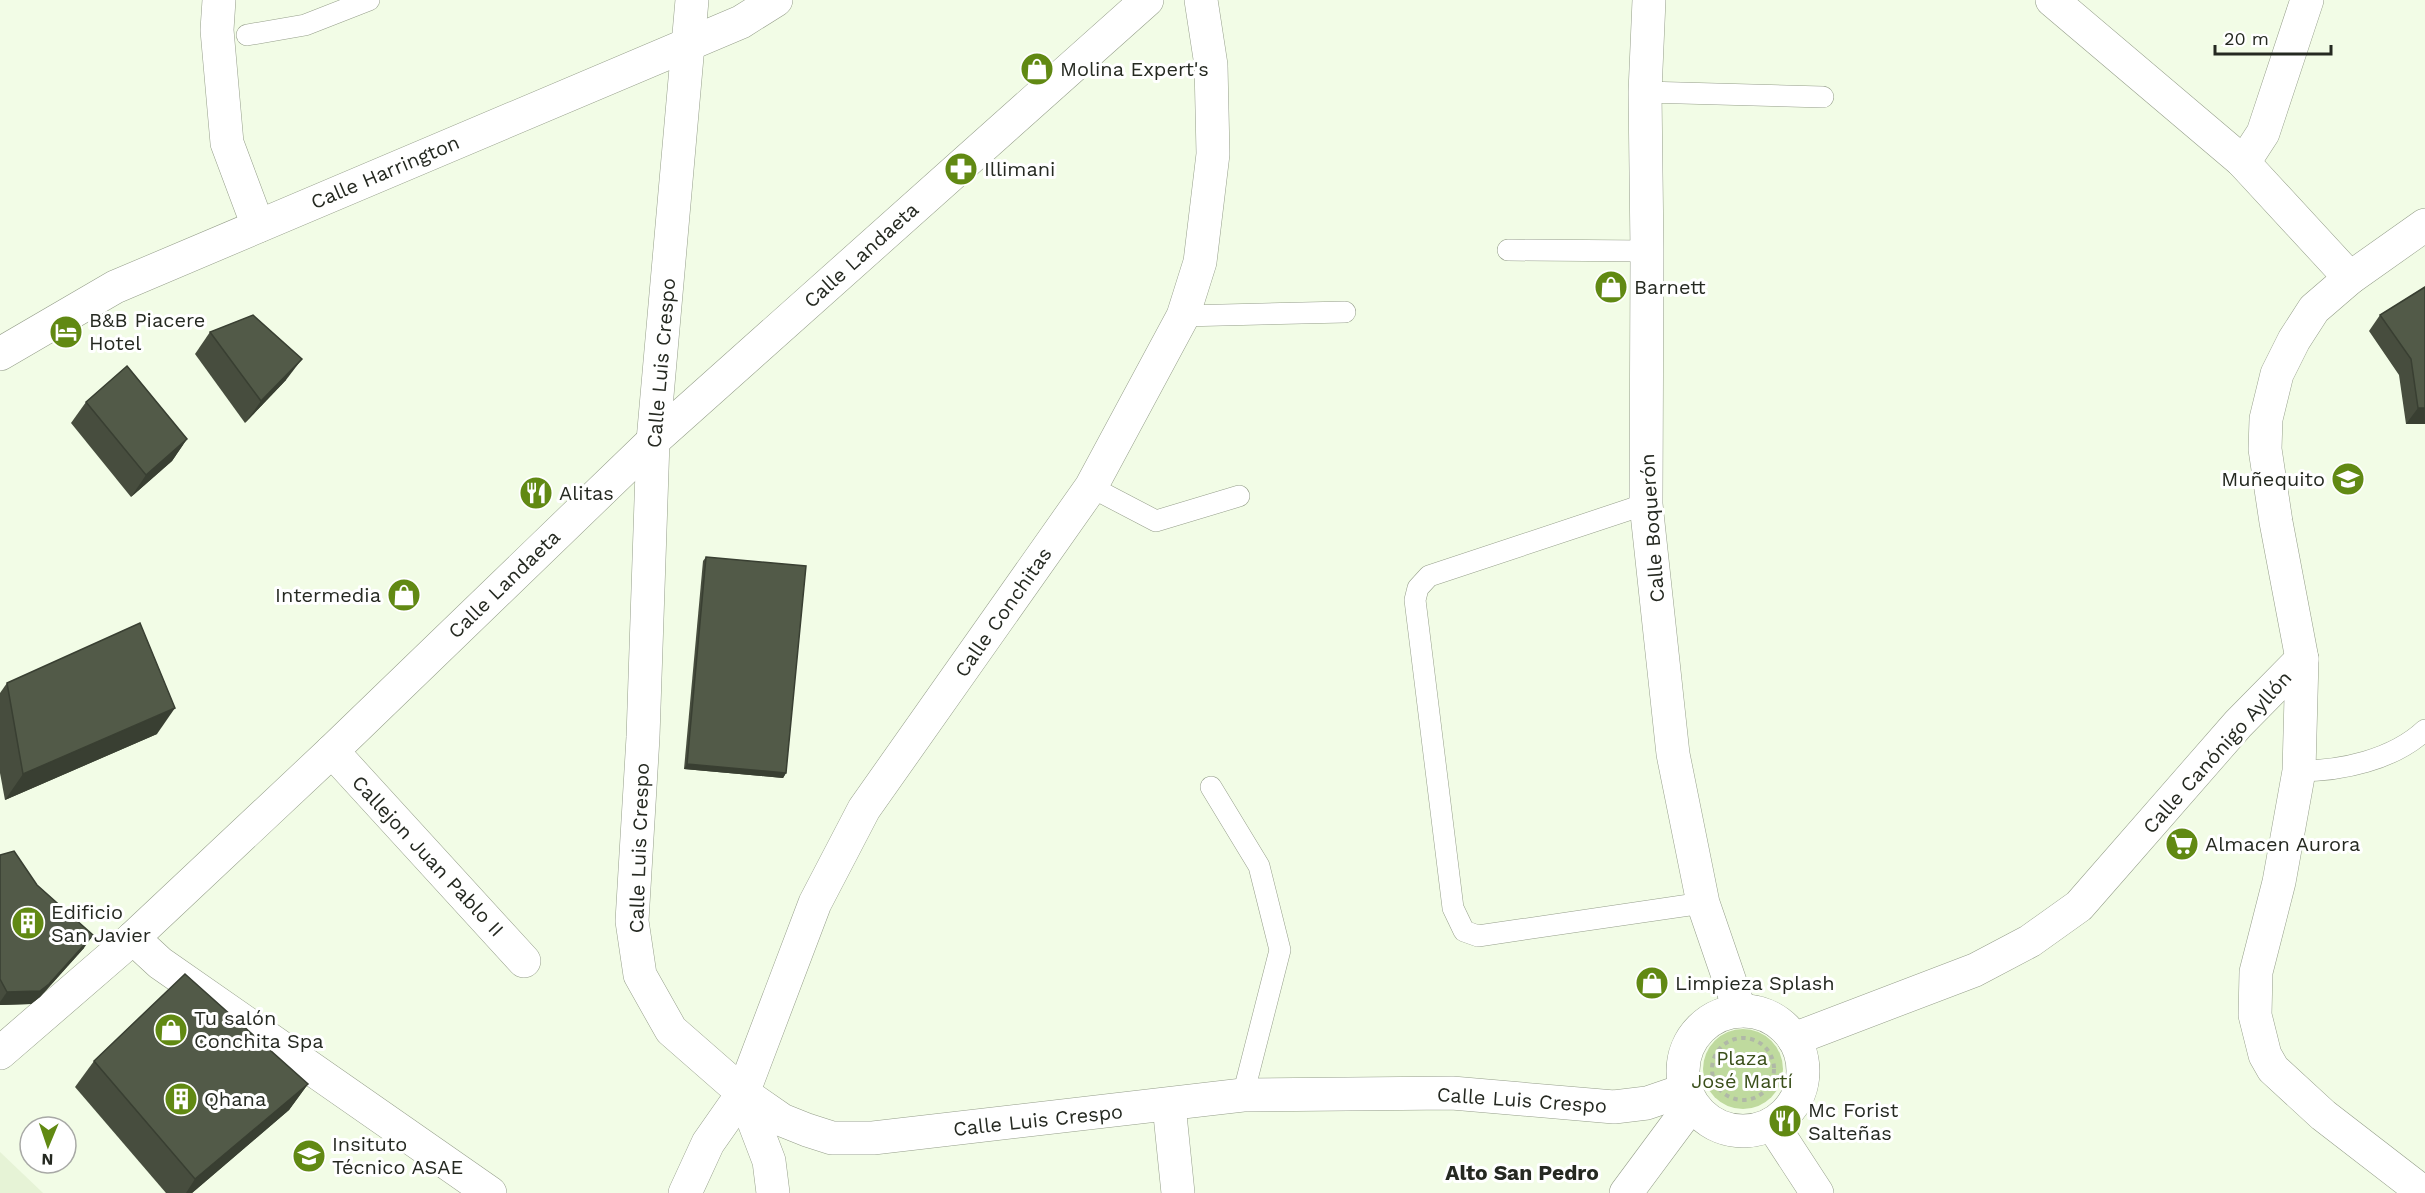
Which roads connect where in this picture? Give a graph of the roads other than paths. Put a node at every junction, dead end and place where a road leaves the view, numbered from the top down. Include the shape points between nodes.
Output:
1 (219, 0) edge
2 (369, 0) edge
3 (692, 0) edge
4 (776, 0) edge
5 (1147, 0) edge
6 (1201, 0) edge
7 (1649, 0) edge
8 (2052, 0) edge
9 (2307, 0) edge
10 (247, 35) dead end
11 (690, 43) junction
12 (1645, 92) junction
13 (1823, 97) dead end
14 (2242, 161) junction
15 (2425, 225) edge
16 (258, 226) junction
17 (1508, 250) dead end
18 (1647, 251) junction
19 (2350, 278) junction
20 (1345, 312) dead end
21 (1183, 316) junction
22 (0, 354) edge
23 (653, 441) junction
24 (1091, 487) junction
25 (1239, 496) dead end
26 (1646, 504) junction
27 (2302, 659) junction
28 (2425, 730) edge
29 (332, 751) junction
30 (2299, 771) junction
31 (1211, 787) dead end
32 (1704, 903) junction
33 (133, 938) junction
34 (524, 961) dead end
35 (1740, 1011) junction
36 (1794, 1039) junction
37 (0, 1053) edge
38 (743, 1093) junction
39 (1243, 1095) junction
40 (1689, 1097) junction
41 (1169, 1105) junction
42 (1772, 1124) junction
43 (490, 1193) edge
44 (685, 1193) edge
45 (772, 1193) edge
46 (1178, 1193) edge
47 (1626, 1193) edge
48 (1817, 1193) edge
49 (2424, 1193) edge

1 - 16 street via 217,30 227,143
2 - 10 lane via 305,25
3 - 11 street, Calle Luis Crespo
4 - 11 street, Calle Harrington via 741,22
5 - 23 street, Calle Landaeta
6 - 21 street, Calle Conchitas via 1211,65 1213,154 1200,262
7 - 12 street, Calle Boquerón
8 - 14 street
9 - 14 street via 2263,133
11 - 16 street, Calle Harrington
11 - 23 street, Calle Luis Crespo
12 - 13 lane
12 - 18 street, Calle Boquerón
14 - 19 street
15 - 19 street, Calle Canónigo Ayllón
16 - 22 street, Calle Harrington via 115,287
17 - 18 lane
18 - 26 street, Calle Boquerón
19 - 27 street, Calle Canónigo Ayllón via 2314,309 2294,340 2277,374 2266,419 2265,449 2274,512
20 - 21 lane
21 - 24 street, Calle Conchitas
23 - 29 street, Calle Landaeta
23 - 38 street, Calle Luis Crespo via 632,921 640,975 671,1030
24 - 25 lane via 1156,521
24 - 38 street, Calle Conchitas via 864,809 815,903
26 - 32 street, Calle Boquerón via 1674,754
26 - 32 lane via 1429,576 1418,588 1414,600 1453,908 1464,931 1478,936
27 - 30 street
27 - 36 street, Calle Canónigo Ayllón via 2238,724 2079,906 2030,941 1975,970
28 - 30 lane via 2379,758 2326,771
29 - 33 street, Calle Landaeta
29 - 34 street, Callejon Juan Pablo II
30 - 49 street via 2279,882 2256,972 2255,1015 2265,1055 2273,1070 2323,1115
31 - 39 lane via 1259,866 1280,950
32 - 35 street, Calle Boquerón
33 - 37 street, Calle Landaeta
33 - 43 street via 160,963
35 - 36 street via 1771,1017
35 - 40 street via 1710,1020 1689,1043 1682,1074
36 - 42 street via 1801,1054 1802,1086 1790,1108
38 - 41 street, Calle Luis Crespo via 783,1120 832,1138 873,1138
38 - 44 street, Calle Conchitas via 708,1143
38 - 45 street via 769,1161
39 - 40 street, Calle Luis Crespo via 1452,1093 1614,1107
39 - 41 street, Calle Luis Crespo
40 - 42 street via 1702,1115 1727,1129 1756,1130
40 - 47 street
41 - 46 street
42 - 48 street

